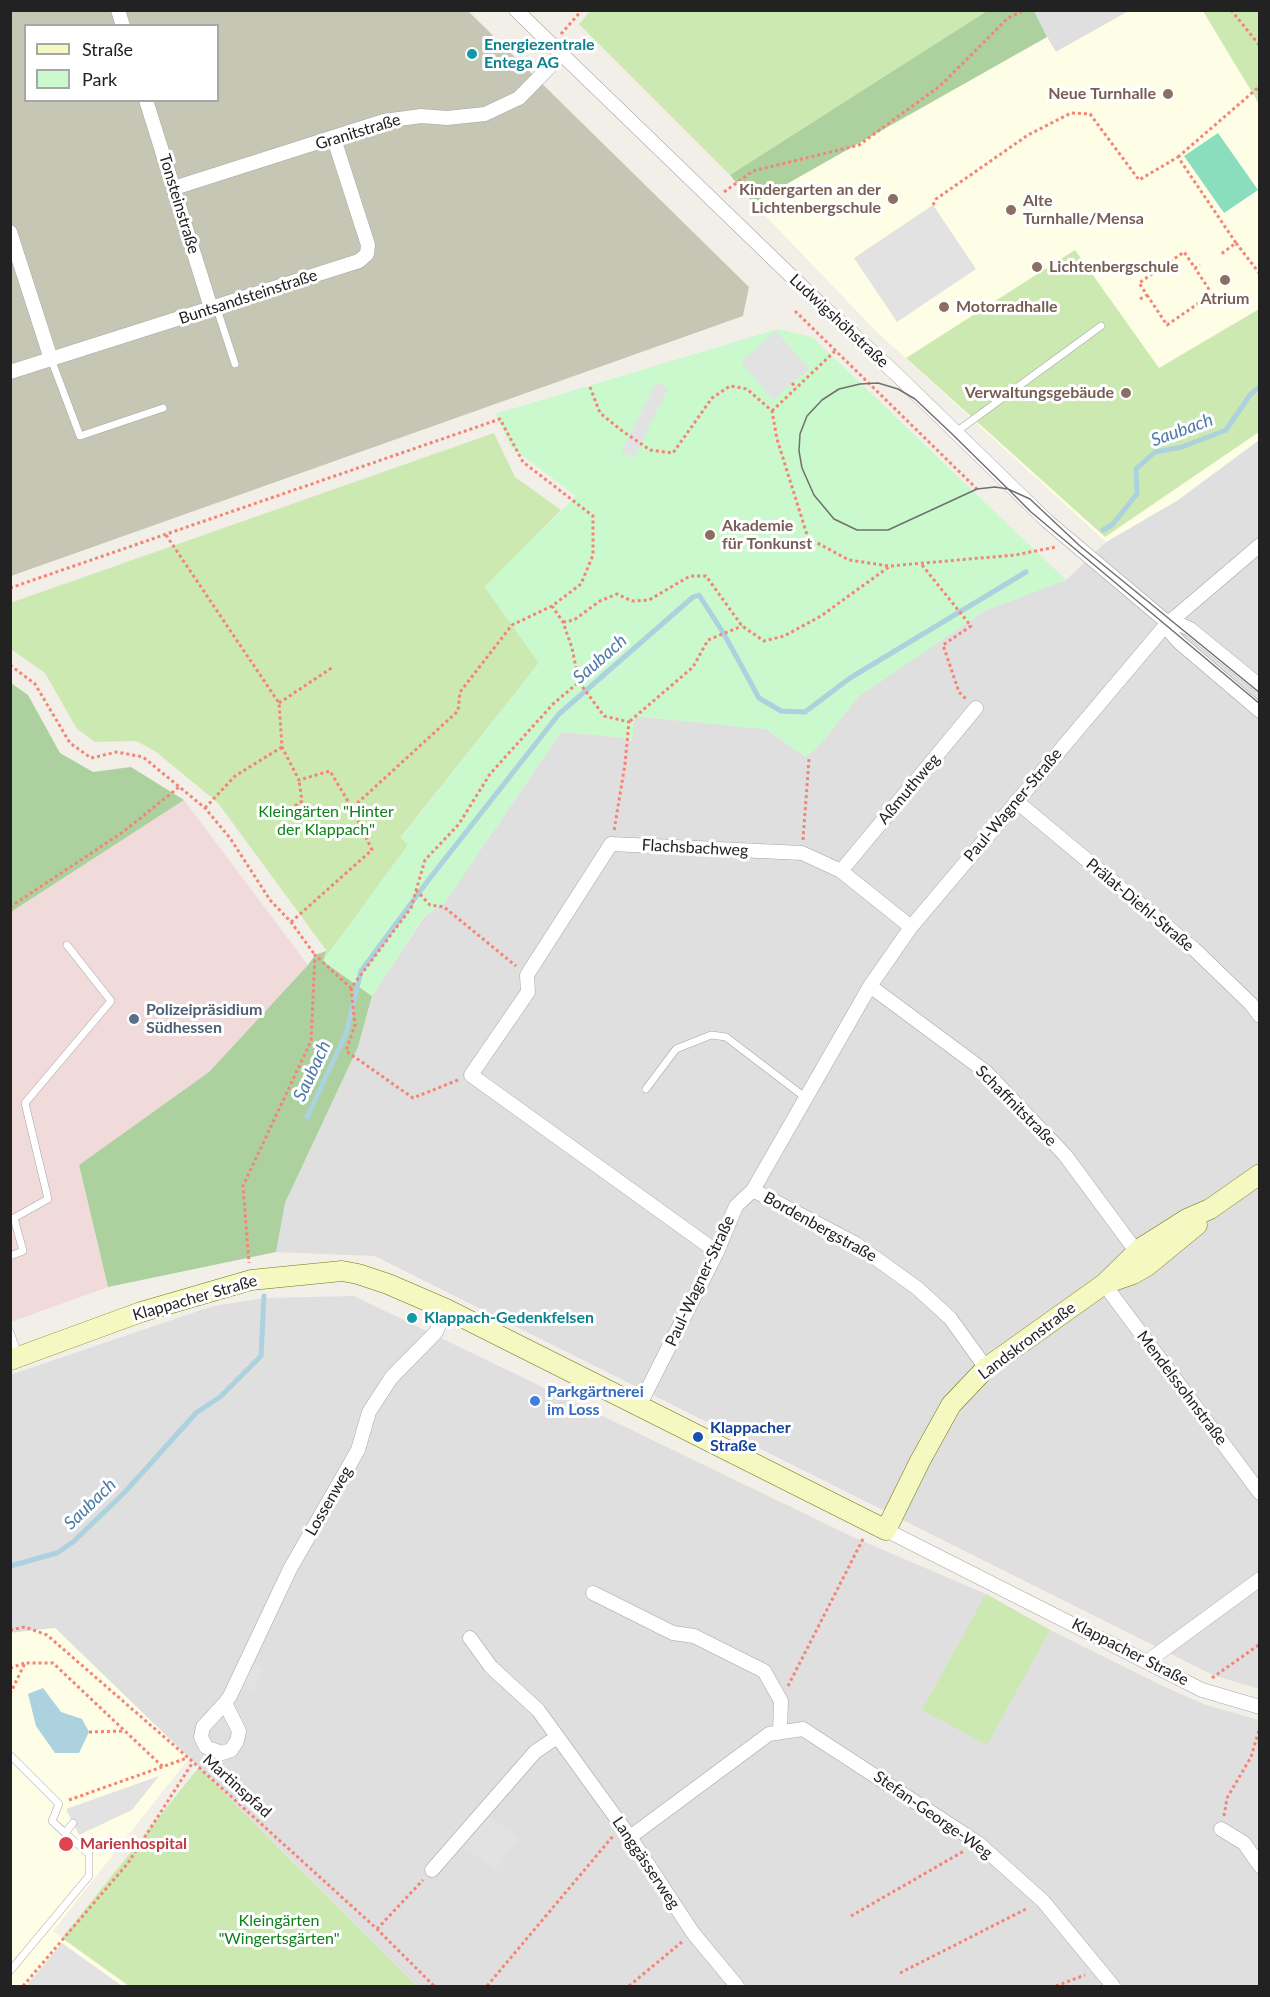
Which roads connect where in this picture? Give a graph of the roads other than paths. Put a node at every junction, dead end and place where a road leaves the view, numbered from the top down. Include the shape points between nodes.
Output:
1 (516, 10) edge
2 (557, 49) junction
3 (147, 102) edge
4 (334, 139) junction
5 (174, 188) junction
6 (10, 232) edge
7 (213, 307) junction
8 (1101, 326) dead end
9 (51, 359) junction
10 (235, 364) dead end
11 (10, 372) edge
12 (163, 408) dead end
13 (956, 432) junction
14 (1260, 545) edge
15 (1168, 623) junction
16 (1260, 686) edge
17 (976, 708) road end
18 (1260, 711) edge
19 (1016, 801) junction
20 (841, 871) junction
21 (911, 927) junction
22 (67, 945) dead end
23 (870, 986) junction
24 (1260, 1016) edge
25 (646, 1089) dead end
26 (806, 1098) junction
27 (1260, 1174) edge
28 (753, 1190) junction
29 (1209, 1209) junction
30 (1136, 1251) junction
31 (717, 1252) junction
32 (10, 1256) edge
33 (1104, 1284) junction
34 (446, 1309) junction
35 (10, 1332) edge
36 (15, 1358) edge
37 (986, 1368) junction
38 (638, 1407) junction
39 (1260, 1493) edge
40 (886, 1530) junction
41 (1260, 1579) edge
42 (592, 1593) dead end
43 (470, 1638) dead end
44 (1148, 1661) junction
45 (225, 1703) dead end
46 (1260, 1707) edge
47 (780, 1732) junction
48 (557, 1737) junction
49 (10, 1755) edge
50 (73, 1823) dead end
51 (1221, 1829) road end
52 (65, 1833) junction
53 (630, 1837) junction
54 (1260, 1866) edge
55 (432, 1870) road end
56 (10, 1971) edge
57 (737, 1986) edge
58 (1113, 1986) edge

1 - 2 street, Ludwigshöhstraße
2 - 4 street, Granitstraße via 519,98 485,114 403,117
2 - 13 street, Ludwigshöhstraße
3 - 5 street, Tonsteinstraße
4 - 5 street, Granitstraße
4 - 7 street, Buntsandsteinstraße via 368,245 367,254 359,261
5 - 7 street, Tonsteinstraße
6 - 9 street
7 - 9 street, Buntsandsteinstraße
7 - 10 lane
8 - 13 lane
9 - 11 street, Buntsandsteinstraße
9 - 12 lane via 80,436
13 - 15 street, Ludwigshöhstraße via 1047,521
14 - 15 street, Paul-Wagner-Straße
15 - 16 street, Ludwigshöhstraße via 1190,629
15 - 18 street, Ludwigshöhstraße via 1179,642
15 - 19 street, Paul-Wagner-Straße
17 - 20 street, Aßmuthweg
19 - 21 street, Paul-Wagner-Straße
19 - 24 street, Prälat-Diehl-Straße via 1194,949
20 - 21 street, Flachsbachweg
20 - 31 street, Flachsbachweg via 802,854 611,844 527,975 528,992 471,1075
21 - 23 street, Paul-Wagner-Straße
22 - 32 lane via 111,1001 25,1103 48,1199 14,1218 23,1251
23 - 26 street, Paul-Wagner-Straße
23 - 30 street, Schaffnitstraße via 986,1072 1065,1155
25 - 26 lane via 676,1049 711,1035 726,1037
26 - 28 street, Paul-Wagner-Straße
27 - 29 main road, Landskronstraße
28 - 31 street, Paul-Wagner-Straße via 736,1206
28 - 37 street, Bordenbergstraße via 856,1244 917,1288 950,1318
29 - 30 main road, Landskronstraße
29 - 33 main road, Landskronstraße via 1194,1228 1147,1266
30 - 33 main road, Landskronstraße
31 - 38 street, Paul-Wagner-Straße
33 - 37 main road, Landskronstraße
33 - 39 street, Mendelssohnstraße
34 - 36 main road, Klappacher Straße via 358,1274 251,1280 141,1312
34 - 38 main road, Klappacher Straße
34 - 45 street, Lossenweg via 436,1332 391,1378 369,1412 358,1450 290,1569
35 - 36 lane
37 - 40 main road, Landskronstraße via 951,1405
38 - 40 main road, Klappacher Straße
40 - 44 street, Klappacher Straße
41 - 44 street
42 - 47 street via 764,1671 781,1701
43 - 48 street, Langgässerweg
44 - 46 street, Klappacher Straße via 1198,1687
47 - 53 street, Stefan-George-Weg via 769,1734
47 - 58 street, Stefan-George-Weg via 803,1729 978,1843 1043,1901
48 - 53 street, Langgässerweg
48 - 55 street via 536,1752
49 - 52 lane via 59,1804 52,1821
50 - 52 lane
51 - 54 street via 1244,1843
52 - 56 lane via 88,1854 89,1876
53 - 57 street, Langgässerweg via 693,1933

